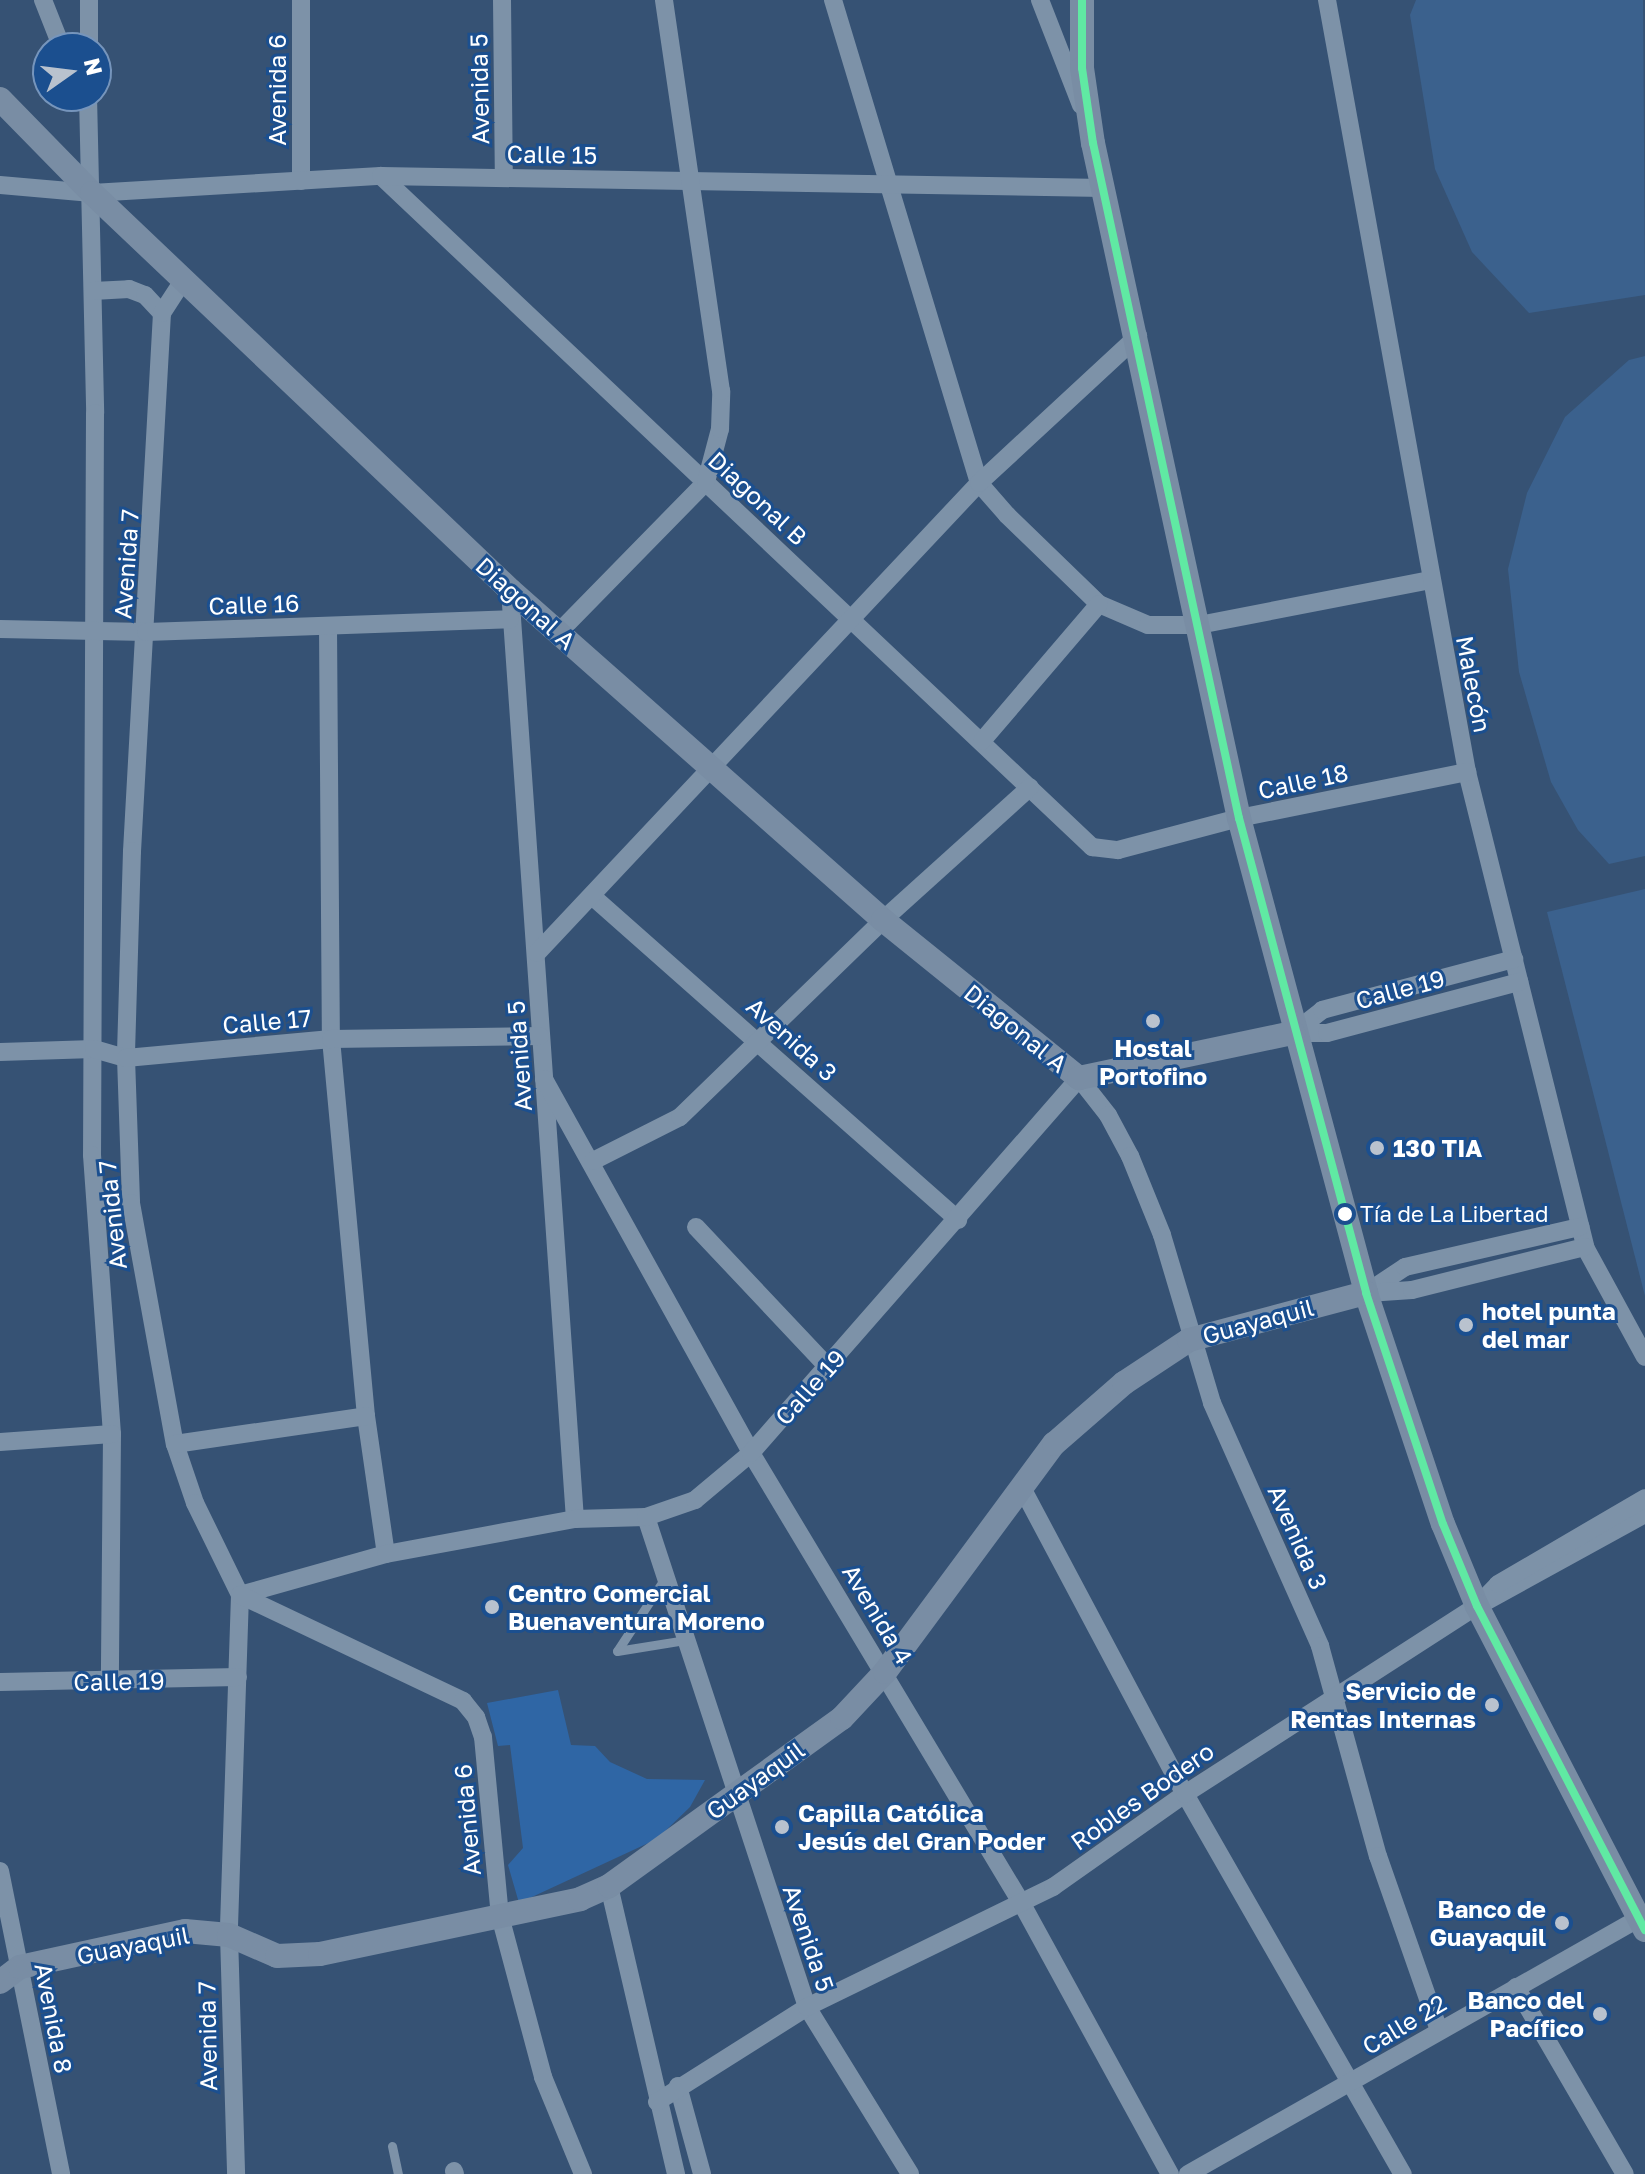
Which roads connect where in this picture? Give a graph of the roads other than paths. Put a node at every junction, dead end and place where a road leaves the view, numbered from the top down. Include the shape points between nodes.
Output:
1 (43, 0) edge
2 (89, 0) edge
3 (301, 0) edge
4 (502, 0) edge
5 (664, 0) edge
6 (833, 0) edge
7 (1040, 0) edge
8 (1082, 0) edge
9 (1327, 0) edge
10 (56, 32) edge
11 (89, 32) edge
12 (0, 99) edge
13 (87, 112) edge
14 (1092, 135) junction
15 (381, 176) junction
16 (504, 178) junction
17 (692, 180) junction
18 (301, 181) junction
19 (0, 185) edge
20 (890, 186) junction
21 (1104, 188) junction
22 (92, 193) junction
23 (183, 281) junction
24 (93, 291) junction
25 (162, 313) junction
26 (1138, 336) junction
27 (706, 482) junction
28 (979, 483) junction
29 (1430, 580) junction
30 (510, 590) junction
31 (1099, 604) junction
32 (510, 619) junction
33 (853, 621) junction
34 (1199, 625) junction
35 (328, 626) junction
36 (0, 629) edge
37 (96, 632) junction
38 (146, 632) junction
39 (559, 632) junction
40 (982, 741) junction
41 (712, 768) junction
42 (1467, 772) junction
43 (1030, 787) junction
44 (1239, 818) junction
45 (1104, 851) joint
46 (592, 896) junction
47 (883, 920) junction
48 (537, 953) junction
49 (1514, 959) junction
50 (1519, 982) junction
51 (1285, 1035) junction
52 (540, 1036) junction
53 (331, 1039) junction
54 (757, 1040) junction
55 (94, 1049) junction
56 (0, 1052) edge
57 (126, 1058) junction
58 (1079, 1078) junction
59 (544, 1079) junction
60 (593, 1161) junction
61 (958, 1220) junction
62 (696, 1227) dead end
63 (1580, 1227) junction
64 (1585, 1247) junction
65 (1366, 1293) junction
66 (1189, 1340) junction
67 (1645, 1357) edge
68 (828, 1367) junction
69 (366, 1416) junction
70 (112, 1434) junction
71 (0, 1442) edge
72 (175, 1444) junction
73 (751, 1453) junction
74 (1021, 1486) junction
75 (1645, 1498) edge
76 (1645, 1514) edge
77 (646, 1517) junction
78 (575, 1519) junction
79 (386, 1554) junction
80 (665, 1578) junction
81 (240, 1595) junction
82 (1477, 1606) junction
83 (686, 1640) junction
84 (885, 1672) junction
85 (238, 1677) junction
86 (0, 1682) edge
87 (110, 1682) junction
88 (1336, 1694) junction
89 (736, 1793) junction
90 (1185, 1794) junction
91 (0, 1871) edge
92 (609, 1886) junction
93 (1022, 1904) junction
94 (500, 1916) junction
95 (1643, 1921) edge
96 (229, 1935) junction
97 (10, 1970) edge
98 (0, 1982) edge
99 (1516, 1987) junction
100 (807, 2007) junction
101 (1439, 2030) junction
102 (1351, 2084) junction
103 (678, 2086) junction
104 (657, 2102) junction
105 (392, 2146) dead end
106 (61, 2174) edge
107 (236, 2174) edge
108 (398, 2174) edge
109 (583, 2174) edge
110 (676, 2174) edge
111 (702, 2174) edge
112 (910, 2174) edge
113 (1170, 2174) edge
114 (1188, 2174) edge
115 (1403, 2174) edge
116 (1625, 2174) edge

1 - 10 street
2 - 11 street
3 - 18 street, Avenida 6
4 - 16 street, Avenida 5
5 - 17 street
6 - 20 street
7 - 14 street
8 - 14 street via 1082,68
9 - 29 street, Malecón
12 - 22 street, Diagonal A
13 - 22 street, Avenida 7
14 - 21 street
15 - 16 street, Calle 15
15 - 18 street, Calle 15
15 - 27 street, Diagonal B
16 - 17 street, Calle 15
17 - 20 street, Calle 15
17 - 27 street via 721,391 720,429
18 - 22 street, Calle 15
19 - 22 street, Calle 15
20 - 21 street, Calle 15
20 - 28 street
21 - 26 street
22 - 23 street, Diagonal A
22 - 24 street, Avenida 7
23 - 25 street
23 - 30 street, Diagonal A
24 - 25 street via 129,289 145,295
24 - 37 street, Avenida 7
25 - 38 street, Avenida 7
26 - 28 street
26 - 34 street
27 - 33 street, Diagonal B
27 - 39 street
28 - 31 street
28 - 33 street
29 - 34 street
29 - 42 street, Malecón
30 - 32 street, Avenida 5
30 - 39 street, Diagonal A
31 - 34 street via 1148,625
31 - 40 street
32 - 35 street, Calle 16
32 - 48 street, Avenida 5
33 - 40 street, Diagonal B
33 - 41 street
34 - 44 street
35 - 38 street, Calle 16
35 - 53 street
36 - 37 street, Calle 16
37 - 38 street, Calle 16
37 - 55 street, Avenida 7
38 - 57 street, Avenida 7
39 - 41 street, Diagonal A
40 - 43 street, Diagonal B
41 - 46 street
41 - 47 street, Diagonal A
42 - 44 street, Calle 18
42 - 49 street, Malecón
43 - 45 street, Diagonal B via 1092,847
43 - 47 street
44 - 45 street, Calle 18
44 - 51 street
46 - 48 street
46 - 54 street, Avenida 3
47 - 54 street
47 - 58 street, Diagonal A
48 - 52 street, Avenida 5
49 - 50 street, Malecón
49 - 51 street, Calle 19 via 1322,1010
50 - 51 street, Calle 19 via 1327,1033
50 - 63 street, Malecón
51 - 58 street, Calle 19
51 - 65 street
52 - 53 street, Calle 17
52 - 59 street, Avenida 5
53 - 57 street, Calle 17
53 - 69 street
54 - 60 street via 680,1117
54 - 61 street, Avenida 3
55 - 56 street, Calle 17
55 - 57 street, Calle 17
55 - 70 street, Avenida 7 via 92,1155
57 - 72 street, Avenida 7 via 131,1203
58 - 61 street, Calle 19
58 - 66 street, Avenida 3 via 1108,1115 1130,1156 1162,1235
59 - 60 street, Avenida 4
59 - 78 street, Avenida 5
60 - 73 street, Avenida 4
61 - 68 street, Calle 19
62 - 68 street
63 - 64 street, Malecón
63 - 65 street, Guayaquil via 1405,1267
64 - 65 street, Guayaquil via 1412,1290
64 - 67 street, Malecón
65 - 66 street, Guayaquil
65 - 82 street via 1443,1524
66 - 74 street, Guayaquil via 1124,1383 1054,1444
66 - 88 street, Avenida 3
68 - 73 street, Calle 19
69 - 72 street
69 - 79 street
70 - 71 street
70 - 87 street, Avenida 7
72 - 81 street, Avenida 7 via 195,1503
73 - 77 street, Calle 19 via 695,1500
73 - 84 street, Avenida 4
74 - 84 street, Guayaquil
74 - 90 street
75 - 82 street, Robles Bodero via 1498,1584
76 - 82 street, Robles Bodero
77 - 78 street, Calle 19
77 - 80 street, Avenida 5
78 - 79 street, Calle 19
79 - 81 street, Calle 19
80 - 83 street, Avenida 5
80 - 83 lane via 617,1651
81 - 85 street, Avenida 7
81 - 94 street, Avenida 6 via 463,1701 476,1717 483,1737
82 - 88 street, Robles Bodero
82 - 95 street
83 - 89 street, Avenida 5
84 - 89 street, Guayaquil via 842,1718
84 - 93 street, Avenida 4
85 - 87 street, Calle 19
85 - 96 street, Avenida 7
86 - 87 street, Calle 19
88 - 90 street, Robles Bodero
88 - 101 street, Avenida 3 via 1378,1856
89 - 92 street, Guayaquil
89 - 100 street, Avenida 5
90 - 93 street, Robles Bodero
90 - 102 street
91 - 97 street, Avenida 8
92 - 94 street, Guayaquil via 580,1899
92 - 104 street
93 - 100 street, Robles Bodero
93 - 113 street, Avenida 4
94 - 96 street, Guayaquil via 320,1954 261,1953
94 - 109 street, Avenida 6 via 543,2077
95 - 99 street, Calle 22
96 - 97 street, Guayaquil via 185,1931
96 - 107 street, Avenida 7
97 - 98 street
97 - 106 street, Avenida 8
99 - 101 street, Calle 22
99 - 116 street
100 - 103 street, Robles Bodero
100 - 112 street, Avenida 5
101 - 102 street, Calle 22
102 - 114 street, Calle 22
102 - 115 street
103 - 104 street, Robles Bodero
103 - 111 street
104 - 110 street
105 - 108 lane

